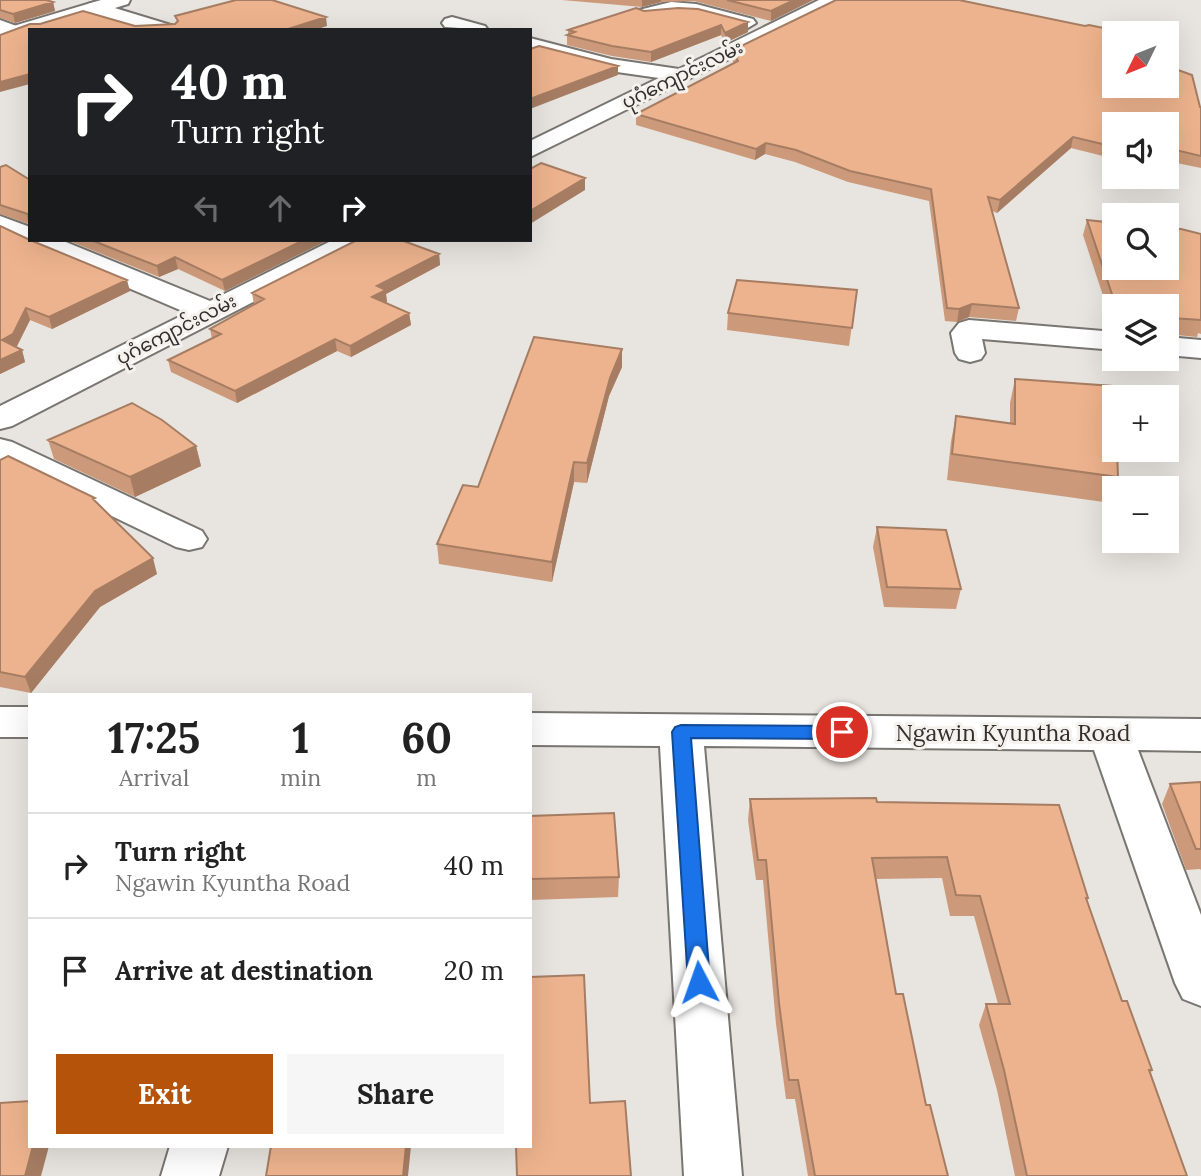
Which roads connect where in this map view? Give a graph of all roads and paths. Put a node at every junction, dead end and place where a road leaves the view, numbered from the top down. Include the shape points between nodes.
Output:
1 (121, 0) edge
2 (834, 0) edge
3 (95, 8) junction
4 (646, 14) edge
5 (452, 23) dead end
6 (160, 28) edge
7 (471, 28) edge
8 (772, 30) junction
9 (5, 31) edge
10 (532, 45) edge
11 (679, 75) junction
12 (532, 130) edge
13 (557, 136) junction
14 (532, 149) edge
15 (0, 224) edge
16 (28, 235) edge
17 (43, 242) edge
18 (349, 242) edge
19 (211, 312) junction
20 (1102, 340) edge
21 (1179, 347) edge
22 (1201, 349) edge
23 (970, 353) dead end
24 (0, 419) edge
25 (0, 449) edge
26 (189, 538) dead end
27 (0, 722) edge
28 (28, 722) edge
29 (532, 729) edge
30 (681, 732) junction
31 (1110, 733) junction
32 (1201, 735) edge
33 (1201, 984) edge
34 (198, 1148) edge
35 (190, 1176) edge
36 (713, 1176) edge

1 - 3 street
2 - 8 street, ပုဂံကျောင်းလမ်း
3 - 6 street
3 - 9 street
4 - 8 street via 684,6
5 - 7 street
8 - 11 street, ပုဂံကျောင်းလမ်း
10 - 11 street via 610,65
11 - 13 street, ပုဂံကျောင်းလမ်း
12 - 13 street
13 - 14 street, ပုဂံကျောင်းလမ်း
15 - 16 street
17 - 19 street
18 - 19 street, ပုဂံကျောင်းလမ်း
19 - 24 street, ပုဂံကျောင်းလမ်း
20 - 23 street via 969,329
21 - 22 street
25 - 26 street
27 - 28 street
29 - 30 street, Ngawin Kyuntha Road
30 - 31 street, Ngawin Kyuntha Road
30 - 36 street
31 - 32 street, Ngawin Kyuntha Road
31 - 33 street
34 - 35 street

